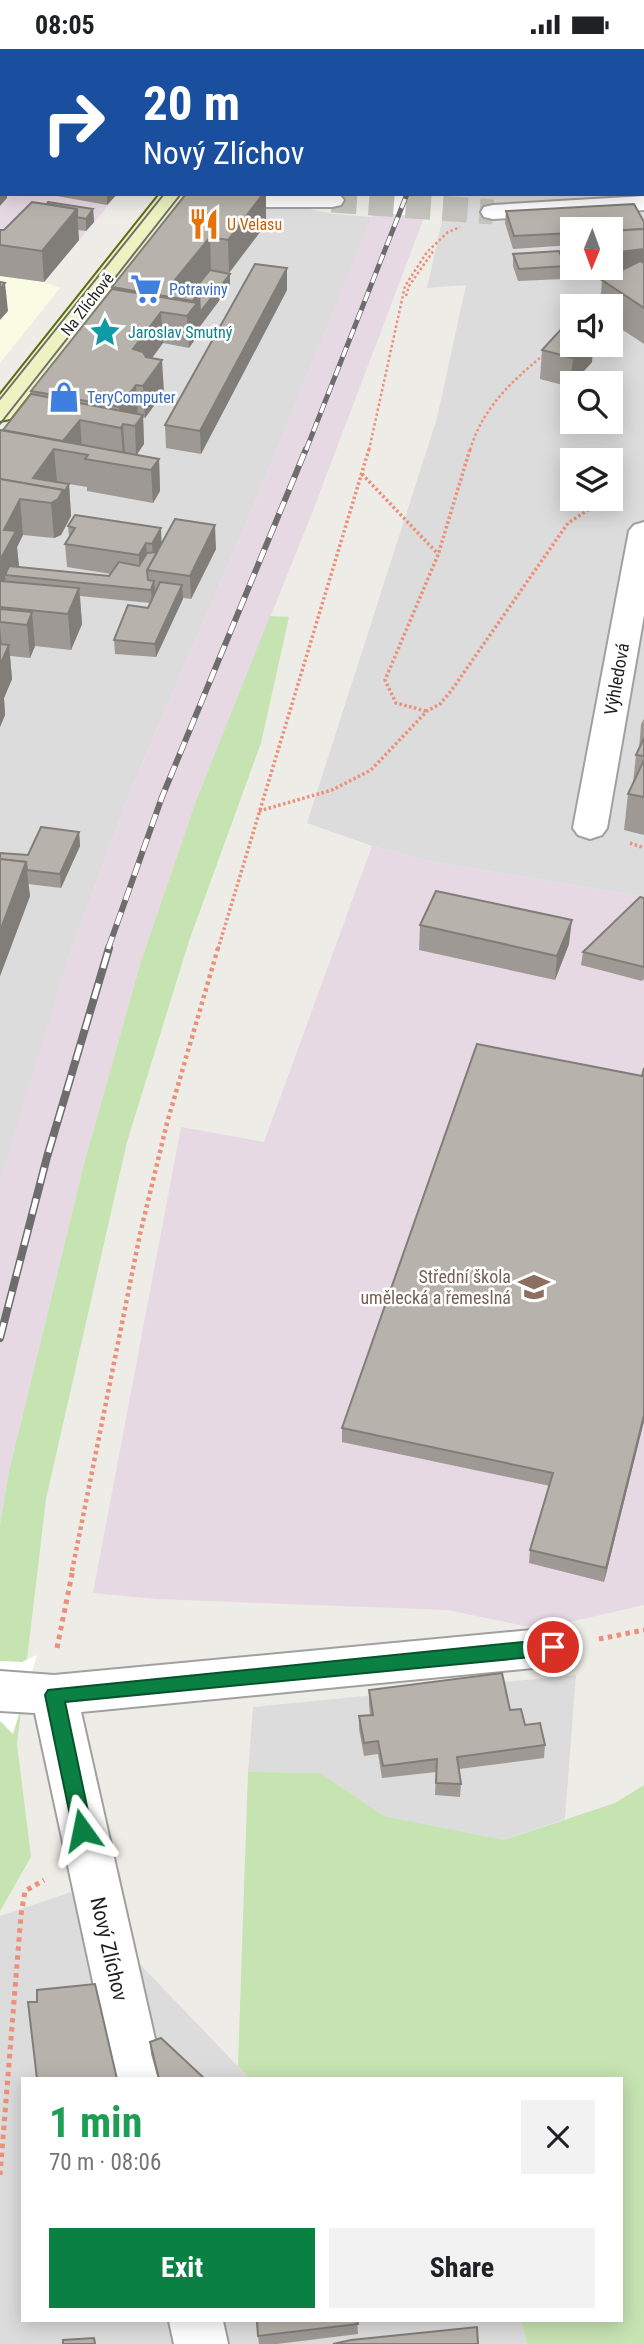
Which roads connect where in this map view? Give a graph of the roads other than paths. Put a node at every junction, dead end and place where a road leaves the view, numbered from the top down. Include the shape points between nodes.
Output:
1 (171, 196) edge
2 (213, 196) edge
3 (641, 196) edge
4 (332, 200) dead end
5 (493, 212) tunnel mouth
6 (0, 413) edge
7 (644, 531) edge
8 (590, 828) dead end
9 (553, 1647) dead end
10 (27, 1693) edge
11 (139, 2077) edge
12 (196, 2322) edge
13 (201, 2344) edge

1 - 6 street, Na Zlíchově
2 - 4 street
3 - 5 street
7 - 8 street, Výhledová
9 - 10 street
10 - 11 street, Nový Zlíchov via 88,1856
12 - 13 street

